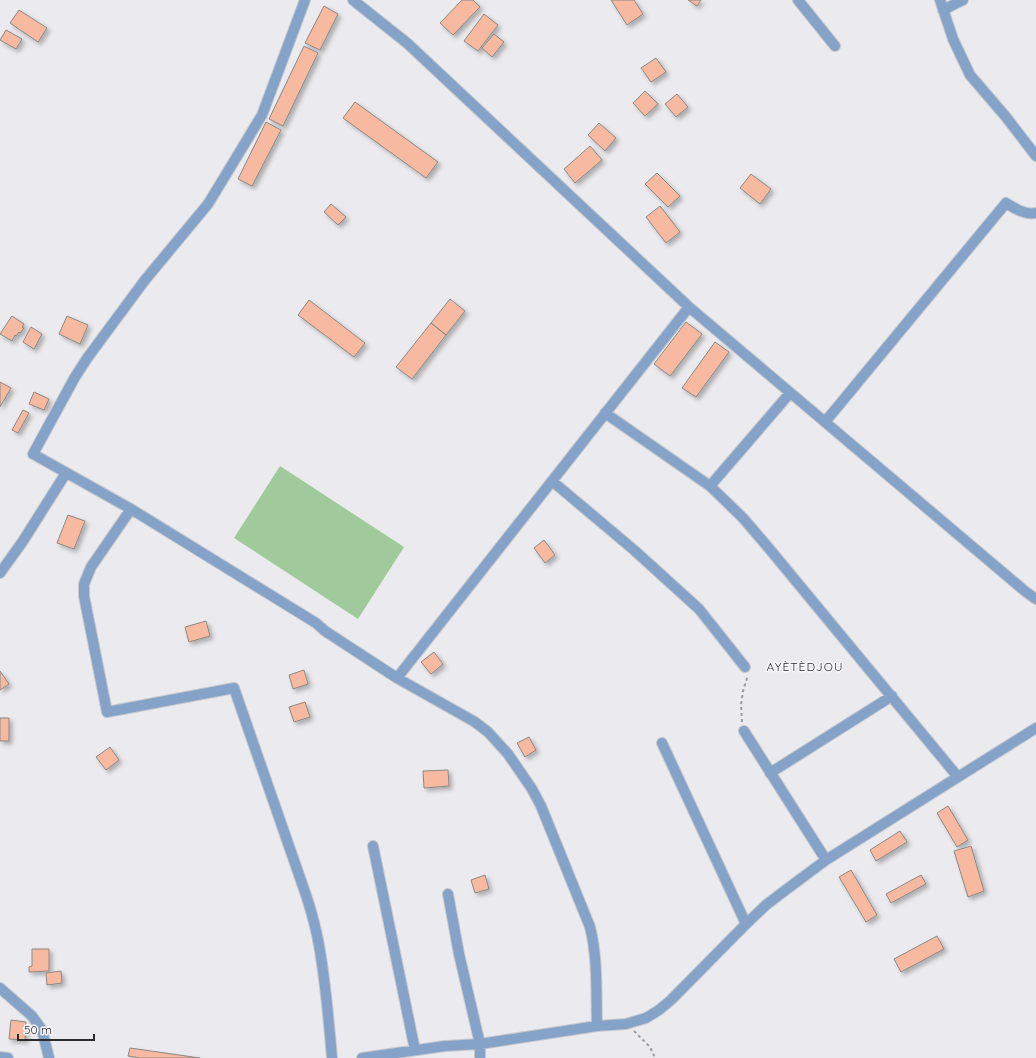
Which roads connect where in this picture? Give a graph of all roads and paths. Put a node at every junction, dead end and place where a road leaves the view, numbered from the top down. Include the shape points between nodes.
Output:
1 (305, 0) edge
2 (353, 0) edge
3 (798, 0) edge
4 (963, 0) edge
5 (942, 5) edge
6 (835, 46) dead end
7 (1036, 156) edge
8 (1036, 213) edge
9 (689, 307) junction
10 (790, 393) junction
11 (605, 413) junction
12 (825, 422) junction
13 (66, 473) junction
14 (552, 482) junction
15 (710, 486) junction
16 (131, 509) junction
17 (0, 573) edge
18 (1036, 599) edge
19 (745, 667) joint
20 (398, 678) junction
21 (892, 696) junction
22 (1036, 728) edge
23 (744, 731) joint
24 (662, 743) dead end
25 (770, 773) junction
26 (958, 777) junction
27 (373, 846) dead end
28 (826, 860) junction
29 (448, 894) dead end
30 (746, 924) junction
31 (0, 988) edge
32 (626, 1024) junction
33 (597, 1026) junction
34 (480, 1044) junction
35 (415, 1050) junction
36 (0, 1057) edge
37 (8, 1058) edge
38 (49, 1058) edge
39 (332, 1058) edge
40 (362, 1058) edge
41 (480, 1058) edge
42 (655, 1058) edge

1 - 13 street via 262,115 227,174 208,204 145,280 81,367 33,454
2 - 9 street via 418,53
3 - 6 street
4 - 5 street
5 - 7 street via 958,52 970,76
8 - 12 street via 1018,210 1006,203
9 - 10 street
9 - 11 street
10 - 12 street
10 - 15 street
11 - 14 street
11 - 15 street
12 - 18 street
13 - 16 street
13 - 17 street
14 - 19 street via 634,550 699,609
14 - 20 street
15 - 21 street via 743,518
16 - 20 street via 316,623
16 - 39 street via 90,567 84,584 84,596 107,712 234,688 312,916 325,983
19 - 23 path via 748,675 741,705
20 - 33 street via 488,732 508,754 532,789 590,927 595,959
21 - 25 street
21 - 26 street
22 - 26 street
23 - 25 street
24 - 30 street
25 - 28 street
26 - 28 street
27 - 35 street
28 - 30 street via 766,905
29 - 34 street
30 - 32 street via 660,1010 646,1018
31 - 38 street via 39,1025
32 - 33 street
32 - 42 path via 650,1047
33 - 34 street
34 - 35 street
34 - 41 street
35 - 40 street
36 - 37 street

